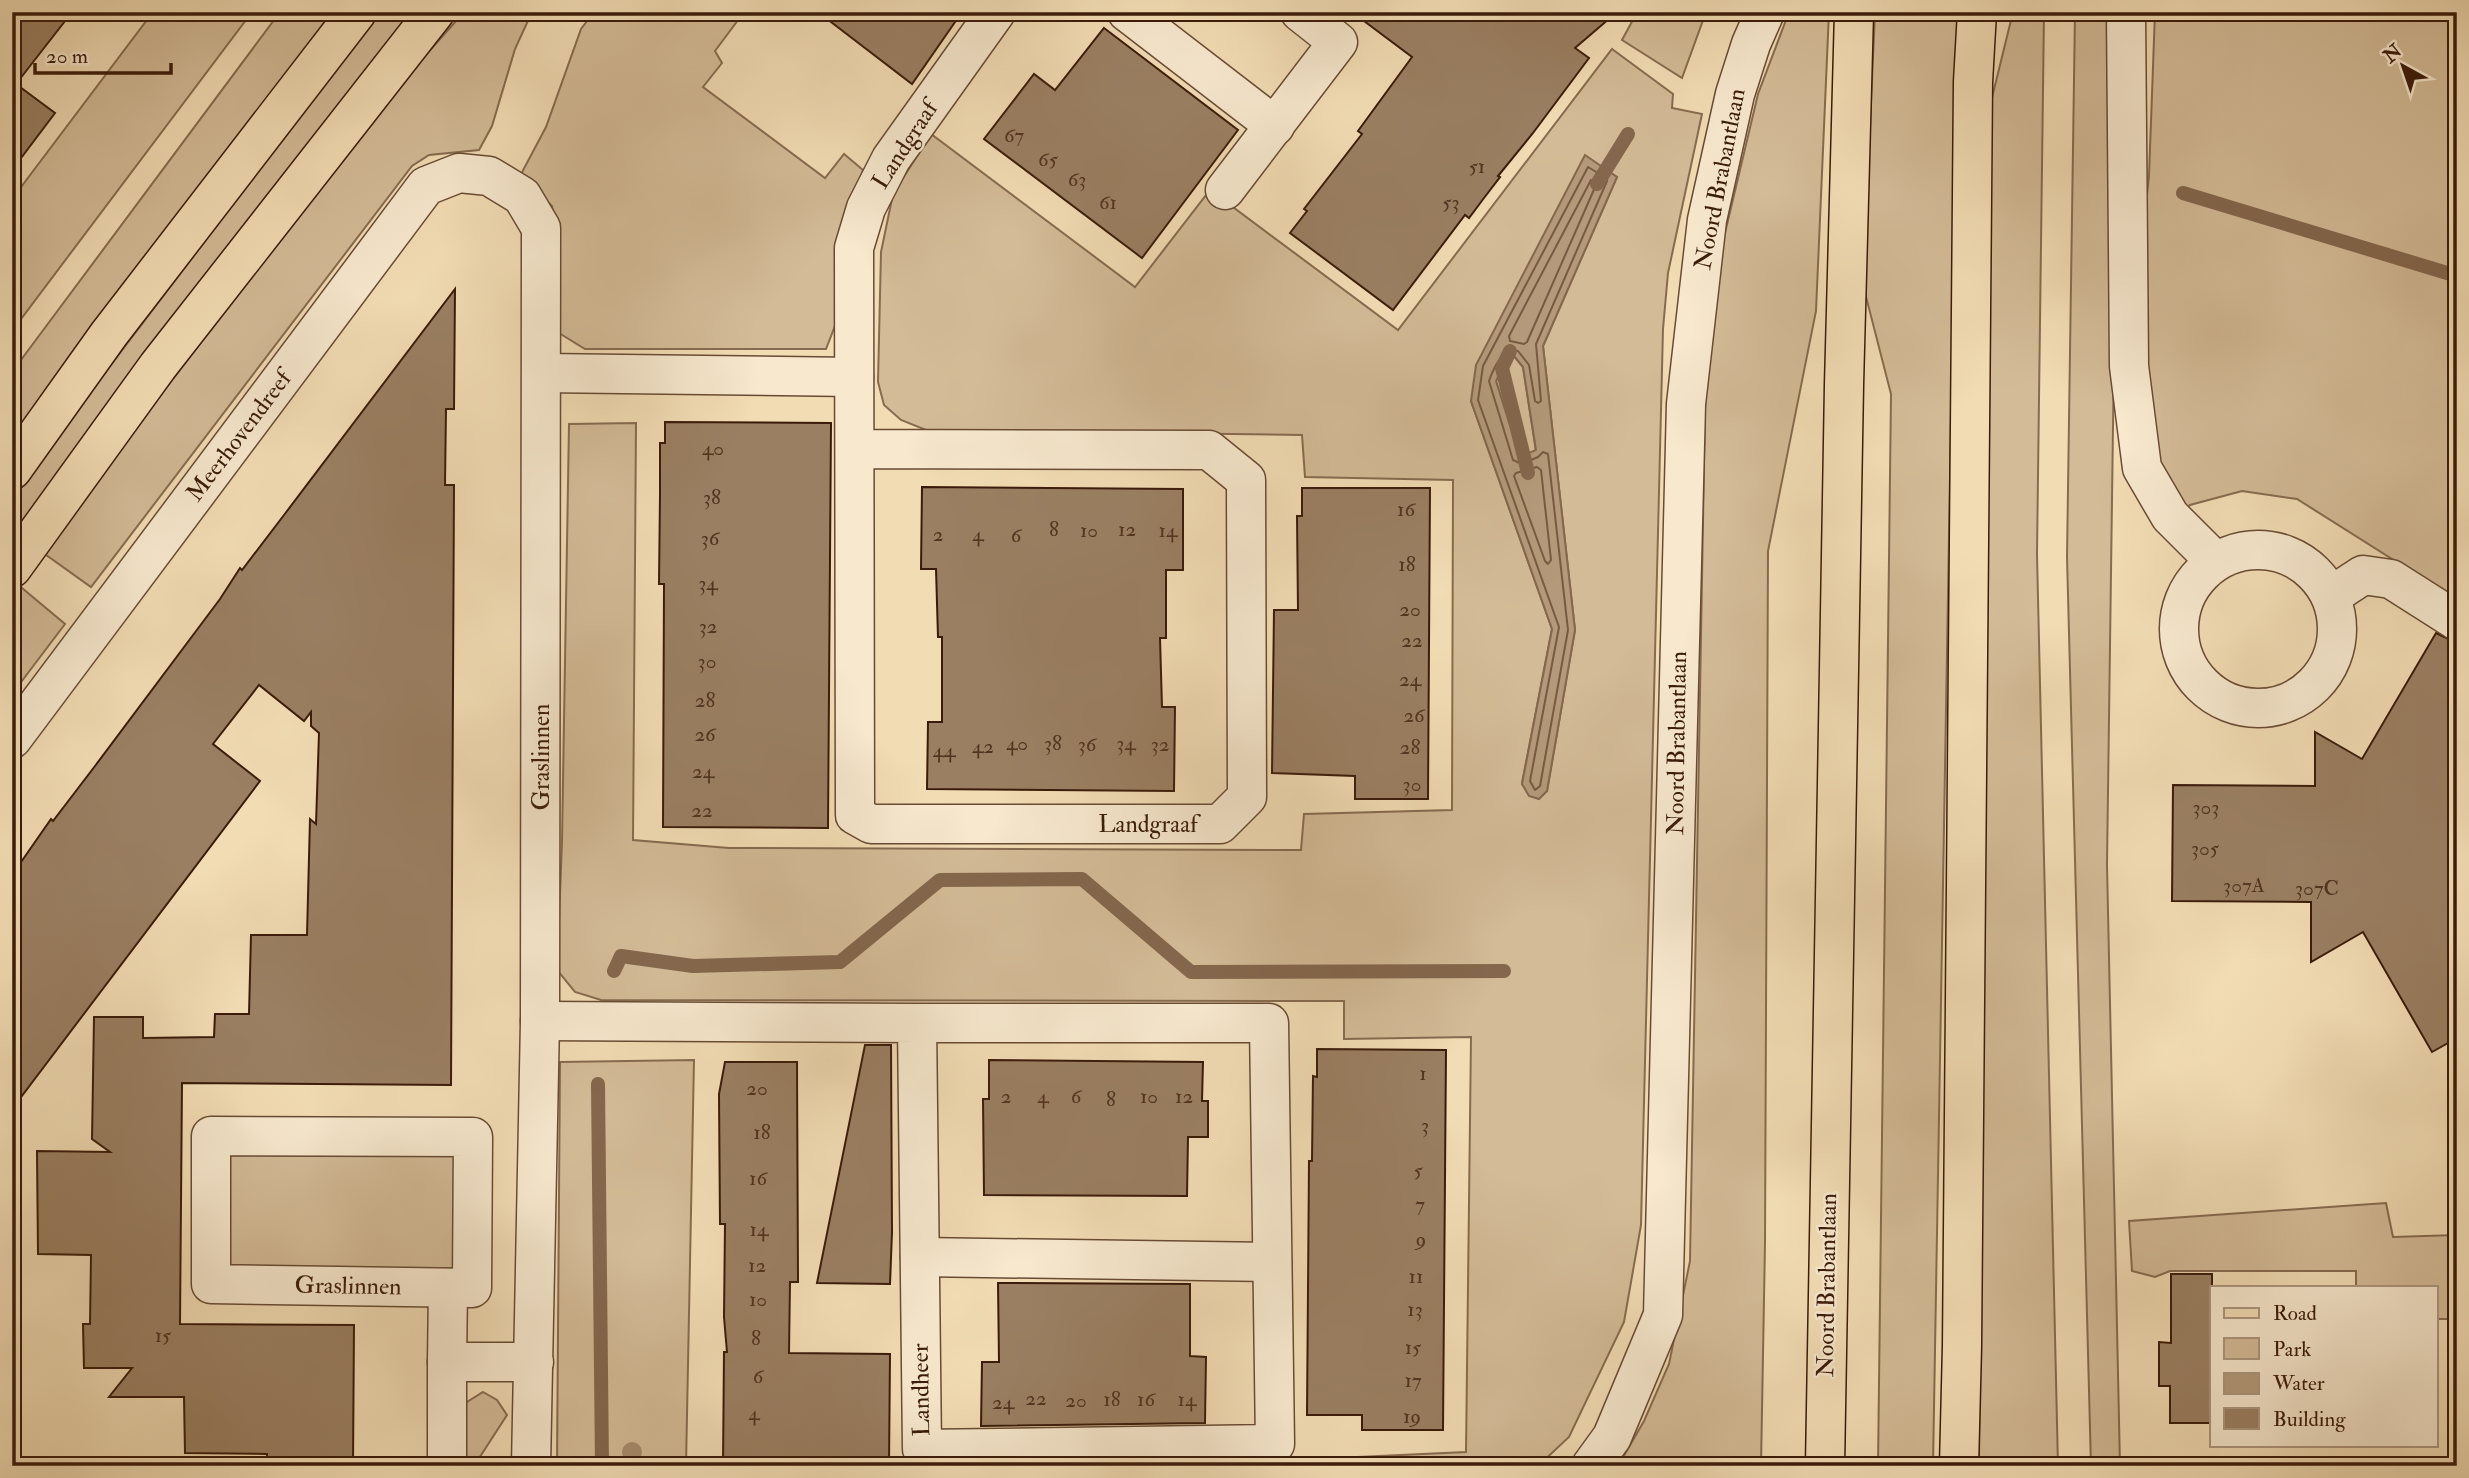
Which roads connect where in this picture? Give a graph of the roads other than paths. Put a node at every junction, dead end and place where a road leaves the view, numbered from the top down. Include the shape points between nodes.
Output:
1 (357, 12) edge
2 (435, 12) edge
3 (996, 12) edge
4 (1126, 12) edge
5 (1300, 12) edge
6 (1765, 12) edge
7 (1854, 12) edge
8 (1978, 12) edge
9 (2126, 12) edge
10 (1275, 126) junction
11 (489, 176) joint
12 (1225, 190) dead end
13 (542, 373) junction
14 (854, 377) junction
15 (855, 449) junction
16 (12, 470) edge
17 (2215, 561) junction
18 (12, 568) edge
19 (2331, 596) junction
20 (2457, 621) edge
21 (12, 739) edge
22 (540, 1021) junction
23 (917, 1023) junction
24 (920, 1258) junction
25 (1272, 1262) junction
26 (448, 1288) junction
27 (447, 1362) junction
28 (534, 1362) junction
29 (447, 1466) edge
30 (531, 1466) edge
31 (1591, 1466) edge
32 (1825, 1466) edge
33 (1959, 1466) edge

1 - 16 main road via 109,334
2 - 18 main road via 158,366
3 - 14 street, Landgraaf via 891,159 866,208 854,248
4 - 10 street
5 - 10 street via 1338,42
6 - 31 street, Noord Brabantlaan via 1735,94 1707,220 1686,404 1662,1315 1612,1437
7 - 32 main road, Noord Brabantlaan
8 - 33 main road via 1972,96
9 - 17 street via 2129,366 2142,468 2170,516
10 - 12 street
11 - 13 street, Graslinnen via 522,196 541,228
11 - 21 street, Meerhovendreef via 459,173 426,186
13 - 14 street
13 - 22 street, Graslinnen
14 - 15 street, Landgraaf
15 - 15 street, Landgraaf via 1209,450 1246,480 1247,797 1220,824 871,824 855,815
17 - 19 street via 2240,551 2267,550 2294,557 2316,573
17 - 19 street via 2195,580 2183,603 2178,628 2182,654 2194,677 2213,695 2236,706 2262,709 2287,704 2309,690 2326,671 2336,647 2338,622
19 - 20 street via 2364,575 2390,579
22 - 23 street, Landheer
22 - 28 street, Graslinnen
23 - 24 street, Landheer
23 - 25 street, Landheer via 1269,1023
24 - 25 street
24 - 25 street, Landheer via 922,1449 1275,1444
26 - 26 street, Graslinnen via 211,1284 211,1136 473,1137 472,1289
26 - 27 street
27 - 28 street
27 - 29 street
28 - 30 street, Graslinnen

